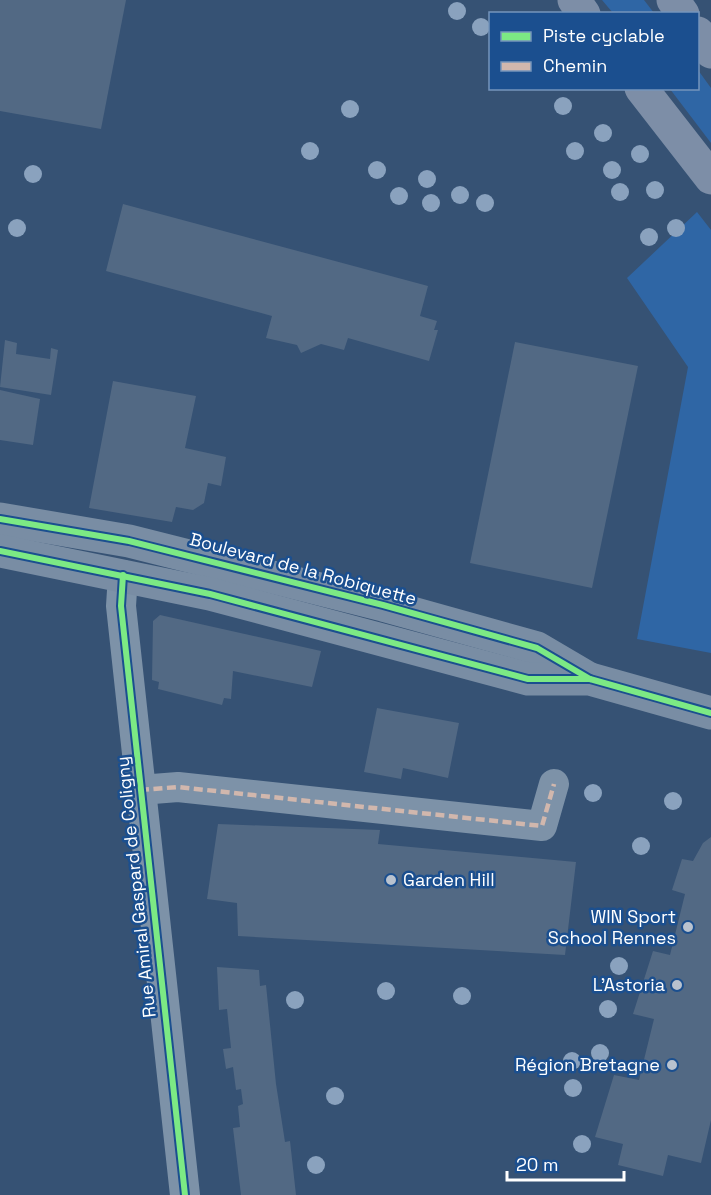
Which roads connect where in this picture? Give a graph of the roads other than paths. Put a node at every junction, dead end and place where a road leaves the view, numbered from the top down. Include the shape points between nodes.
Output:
1 (699, 34) edge
2 (711, 52) edge
3 (643, 90) edge
4 (711, 178) edge
5 (0, 519) edge
6 (0, 551) edge
7 (123, 575) junction
8 (590, 678) junction
9 (711, 713) edge
10 (554, 784) dead end
11 (140, 790) junction
12 (185, 1195) edge

1 - 2 main road
3 - 4 main road
5 - 8 main road, Boulevard de la Robiquette via 129,541 382,605 537,648
6 - 7 main road, Boulevard de la Robiquette
7 - 8 main road, Boulevard de la Robiquette via 308,619 528,679
7 - 11 street, Rue Amiral Gaspard de Coligny via 121,606
8 - 9 main road, Boulevard de la Robiquette
10 - 11 street via 542,826 178,787
11 - 12 street, Rue Amiral Gaspard de Coligny

